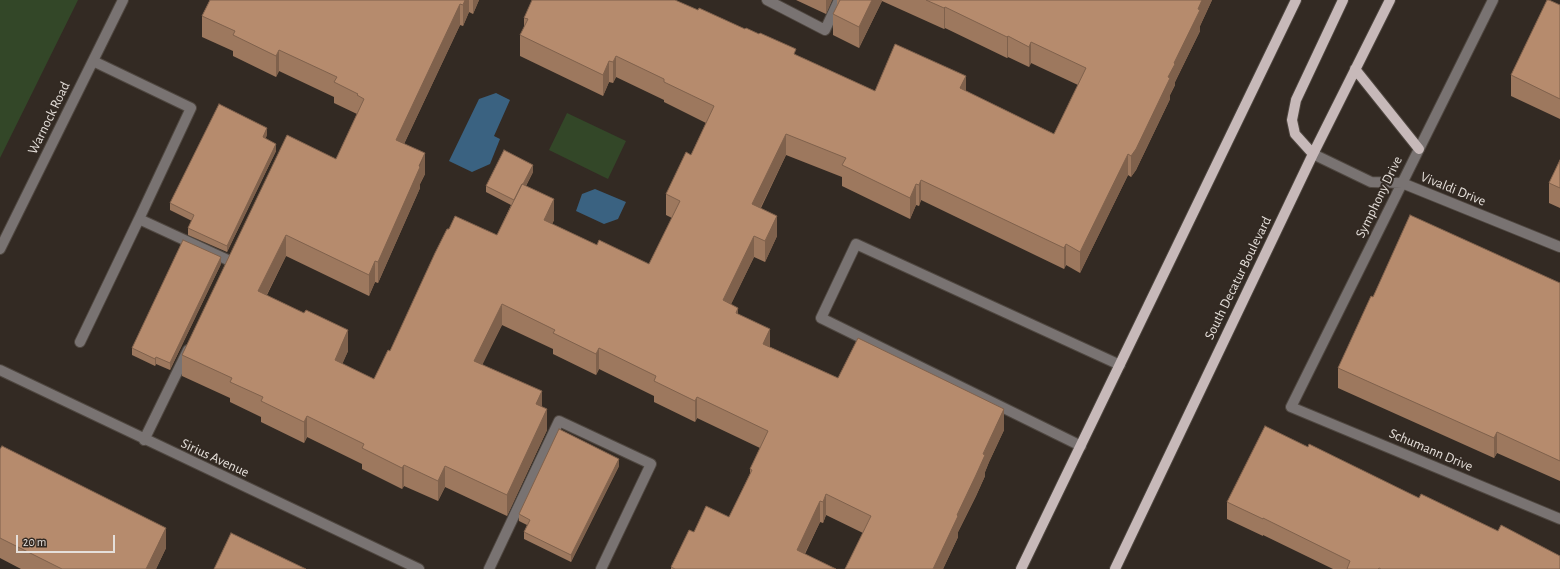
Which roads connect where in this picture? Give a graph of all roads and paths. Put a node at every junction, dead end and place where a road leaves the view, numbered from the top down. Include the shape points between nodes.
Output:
1 (123, 0) edge
2 (767, 0) edge
3 (840, 0) edge
4 (1296, 0) edge
5 (1343, 0) edge
6 (1390, 0) edge
7 (1493, 0) edge
8 (93, 61) junction
9 (1355, 69) junction
10 (1419, 149) junction
11 (1313, 154) junction
12 (1402, 183) junction
13 (139, 219) junction
14 (1560, 247) edge
15 (0, 249) edge
16 (230, 261) edge
17 (192, 339) edge
18 (80, 342) dead end
19 (1120, 365) junction
20 (0, 370) edge
21 (1291, 406) joint
22 (144, 440) junction
23 (1081, 446) junction
24 (1560, 519) edge
25 (419, 569) edge
26 (489, 569) edge
27 (601, 569) edge
28 (1021, 569) edge
29 (1115, 569) edge

1 - 8 street, Warnock Road
2 - 3 street via 825,30
4 - 19 main road
5 - 11 main road via 1296,100 1292,120 1295,134
6 - 9 main road, South Decatur Boulevard
7 - 10 street, Symphony Drive
8 - 13 street via 191,108
8 - 15 street, Warnock Road
9 - 10 main road
9 - 11 main road, South Decatur Boulevard
10 - 12 street, Symphony Drive
11 - 12 street, Vivaldi Drive via 1372,182
11 - 29 main road, South Decatur Boulevard
12 - 14 street, Vivaldi Drive
12 - 21 street, Symphony Drive
13 - 16 street
13 - 18 street
17 - 22 street
19 - 23 main road
19 - 23 street via 856,244 820,318
20 - 22 street, Sirius Avenue
21 - 24 street, Schumann Drive
22 - 25 street, Sirius Avenue
23 - 28 main road
26 - 27 street via 559,420 651,464

